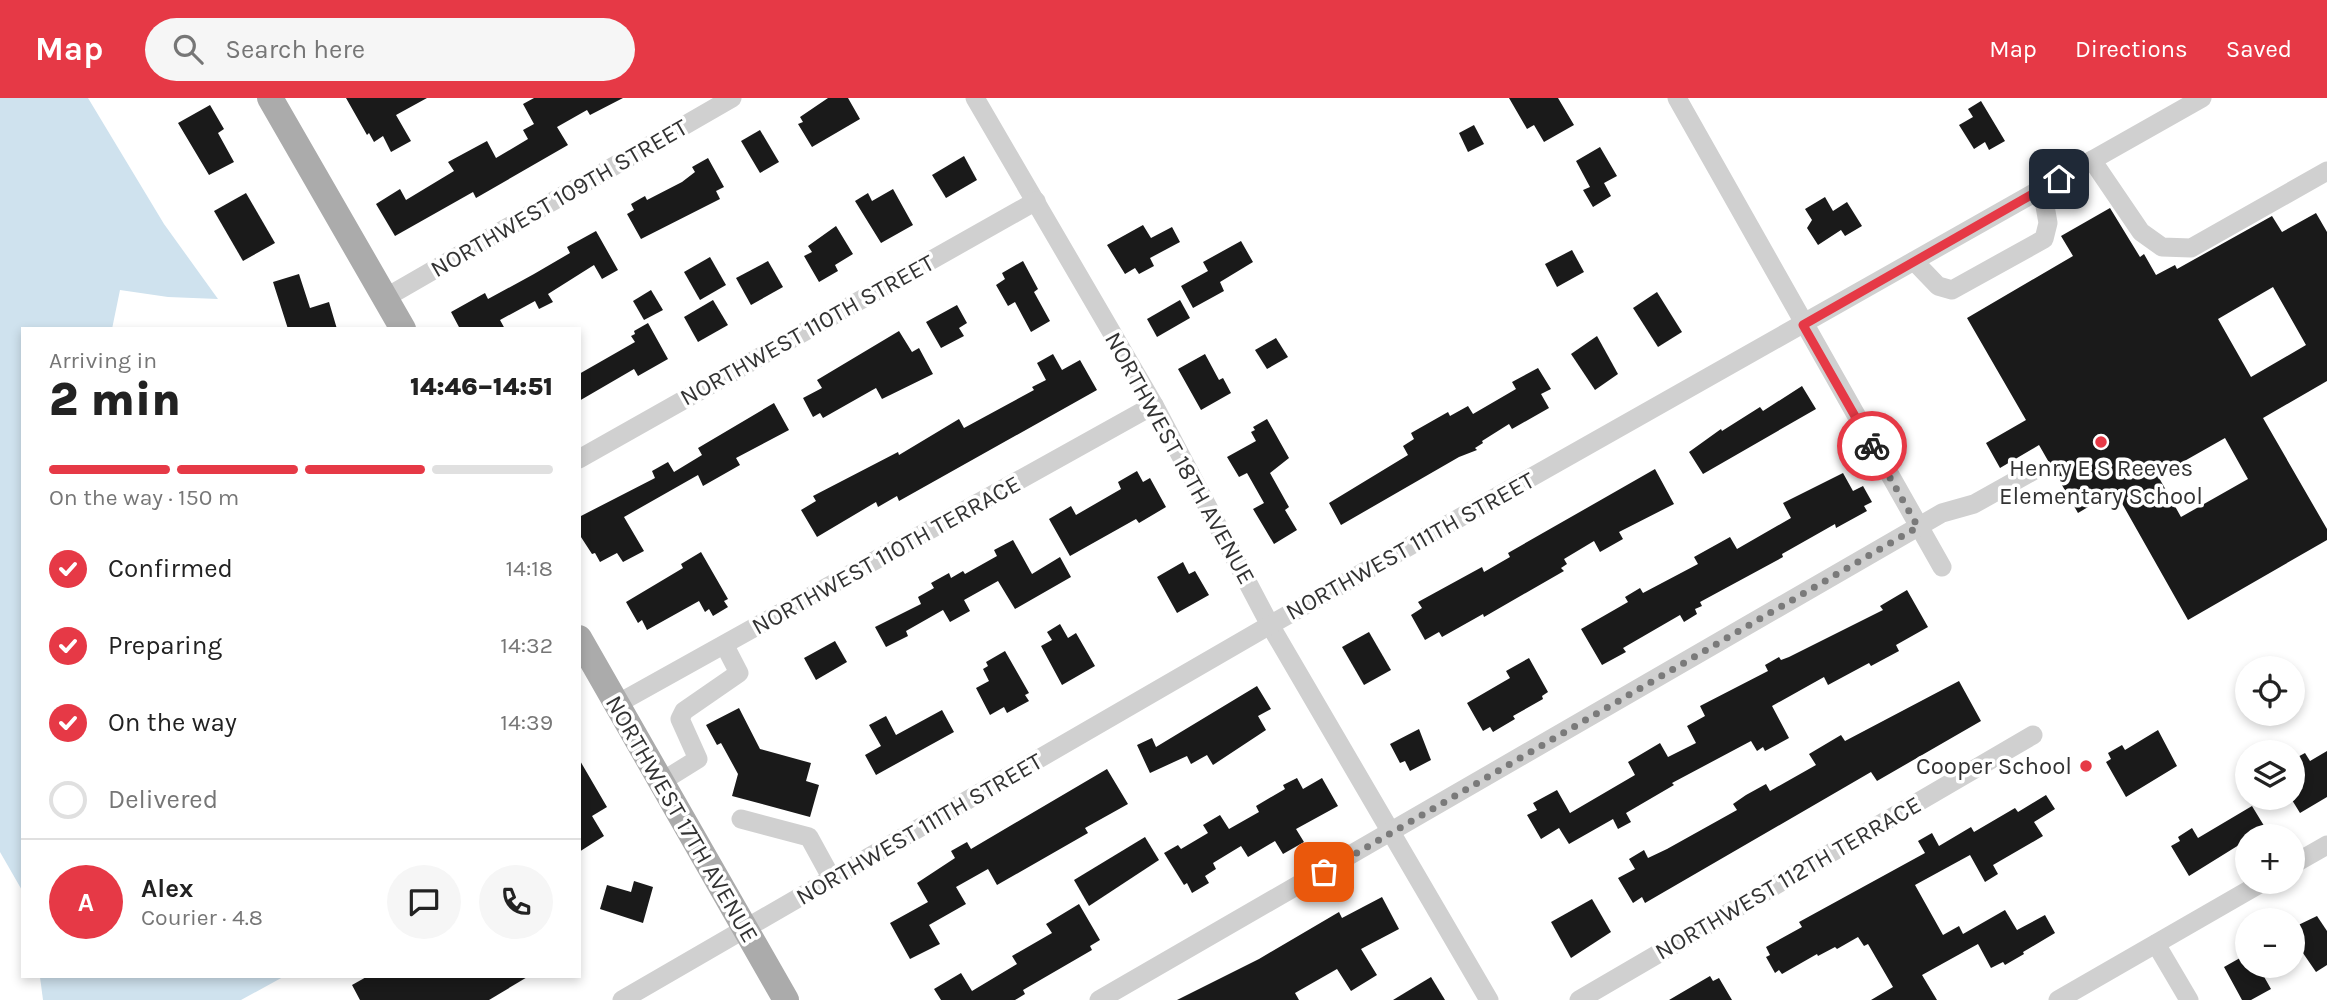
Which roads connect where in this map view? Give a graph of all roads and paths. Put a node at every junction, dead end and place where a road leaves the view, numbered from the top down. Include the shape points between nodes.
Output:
1 (270, 98) edge
2 (733, 98) edge
3 (975, 98) edge
4 (1677, 98) edge
5 (2202, 98) edge
6 (2092, 160) junction
7 (2327, 171) edge
8 (2042, 189) junction
9 (1036, 201) junction
10 (1914, 261) junction
11 (385, 298) junction
12 (1803, 325) junction
13 (402, 327) edge
14 (1154, 405) junction
15 (581, 458) edge
16 (2033, 471) dead end
17 (1918, 527) junction
18 (1942, 567) dead end
19 (1270, 625) junction
20 (581, 641) edge
21 (725, 646) junction
22 (617, 704) junction
23 (2033, 735) dead end
24 (661, 782) junction
25 (741, 819) dead end
26 (1391, 834) junction
27 (2327, 845) edge
28 (2305, 858) edge
29 (832, 879) junction
30 (2242, 894) edge
31 (744, 929) junction
32 (2156, 944) junction
33 (622, 1000) edge
34 (786, 1000) edge
35 (1099, 1000) edge
36 (1489, 1000) edge
37 (1579, 1000) edge
38 (2058, 1000) edge
39 (2189, 1000) edge

1 - 11 main road
2 - 11 street, NORTHWEST 109TH STREET
3 - 9 street, NORTHWEST 18TH AVENUE
4 - 12 street
5 - 6 street, NORTHWEST 111TH STREET
6 - 7 street via 2140,232 2162,247 2191,248
6 - 8 street, NORTHWEST 111TH STREET
8 - 10 street, NORTHWEST 111TH STREET
8 - 10 street via 2049,223 2043,239 1952,290 1938,286
9 - 14 street, NORTHWEST 18TH AVENUE
9 - 15 street, NORTHWEST 110TH STREET
10 - 12 street, NORTHWEST 111TH STREET
11 - 13 main road
12 - 17 street
12 - 19 street, NORTHWEST 111TH STREET
14 - 19 street, NORTHWEST 18TH AVENUE
14 - 21 street, NORTHWEST 110TH TERRACE
16 - 17 street via 1974,504 1942,513
17 - 18 street
17 - 26 street
19 - 26 street, NORTHWEST 18TH AVENUE
19 - 29 street, NORTHWEST 111TH STREET
20 - 22 main road, NORTHWEST 17TH AVENUE
21 - 22 street, NORTHWEST 110TH TERRACE
21 - 24 street via 739,673 684,711 680,719 698,759
22 - 24 main road, NORTHWEST 17TH AVENUE
23 - 37 street, NORTHWEST 112TH TERRACE
24 - 31 main road, NORTHWEST 17TH AVENUE
25 - 29 street via 809,837
26 - 35 street
26 - 36 street, NORTHWEST 18TH AVENUE
27 - 28 street
29 - 31 street, NORTHWEST 111TH STREET
30 - 32 street
31 - 33 street, NORTHWEST 111TH STREET
31 - 34 main road, NORTHWEST 17TH AVENUE
32 - 38 street
32 - 39 street

